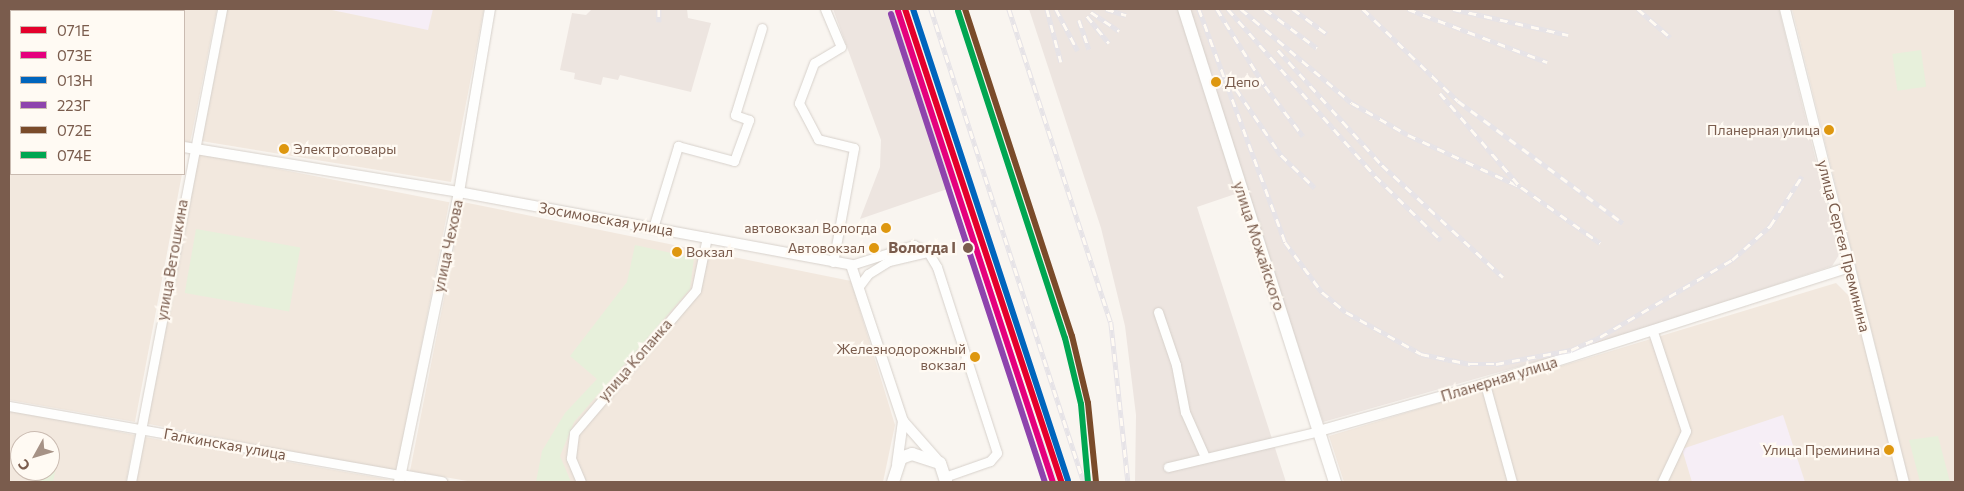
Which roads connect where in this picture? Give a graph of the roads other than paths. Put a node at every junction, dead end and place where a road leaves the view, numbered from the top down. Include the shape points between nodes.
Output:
1 (222, 9) edge
2 (490, 9) edge
3 (825, 9) edge
4 (1184, 9) edge
5 (1785, 9) edge
6 (762, 28) dead end
7 (188, 148) edge
8 (185, 166) edge
9 (184, 175) edge
10 (459, 192) junction
11 (653, 228) junction
12 (707, 237) junction
13 (928, 252) junction
14 (833, 262) junction
15 (851, 265) junction
16 (1850, 268) junction
17 (859, 286) junction
18 (1158, 312) dead end
19 (1653, 332) junction
20 (1485, 384) junction
21 (9, 406) edge
22 (903, 420) junction
23 (141, 430) junction
24 (1319, 431) junction
25 (1205, 457) junction
26 (940, 463) junction
27 (897, 464) junction
28 (1168, 467) dead end
29 (400, 479) edge
30 (946, 480) edge
31 (130, 482) edge
32 (442, 482) edge
33 (581, 482) edge
34 (892, 482) edge
35 (1335, 482) edge
36 (1512, 482) edge
37 (1662, 482) edge
38 (1904, 482) edge

1 - 7 street, улица Ветошкина
2 - 10 street, улица Чехова
3 - 14 street via 841,46 814,63 799,103 818,139 854,148
4 - 24 main road, улица Можайского
5 - 16 street, улица Сергея Преминина
6 - 11 street via 734,115 749,120 734,161 678,146
7 - 8 street, улица Ветошкина
7 - 10 street, Зосимовская улица
9 - 23 street, улица Ветошкина
10 - 11 street, Зосимовская улица
10 - 29 street, улица Чехова
11 - 12 street, Зосимовская улица
12 - 14 street, Зосимовская улица
12 - 33 street, улица Копанка via 696,290 574,433 571,458
13 - 15 street via 908,245
13 - 17 street via 889,261 868,274
13 - 30 street via 937,267 998,453 990,461
14 - 15 street, Зосимовская улица
15 - 17 street
16 - 19 street, Планерная улица
16 - 38 street, улица Сергея Преминина
17 - 22 street
18 - 25 street via 1176,365 1185,412
19 - 20 street, Планерная улица
19 - 37 street via 1686,431
20 - 24 street, Планерная улица
20 - 36 street
21 - 23 street, Галкинская улица
22 - 26 street
22 - 27 street
23 - 29 street, Галкинская улица
23 - 31 street, улица Ветошкина
24 - 25 street
24 - 35 main road, улица Можайского
25 - 28 street
26 - 27 main road via 912,454
26 - 30 main road
27 - 34 main road
29 - 32 street, Галкинская улица

